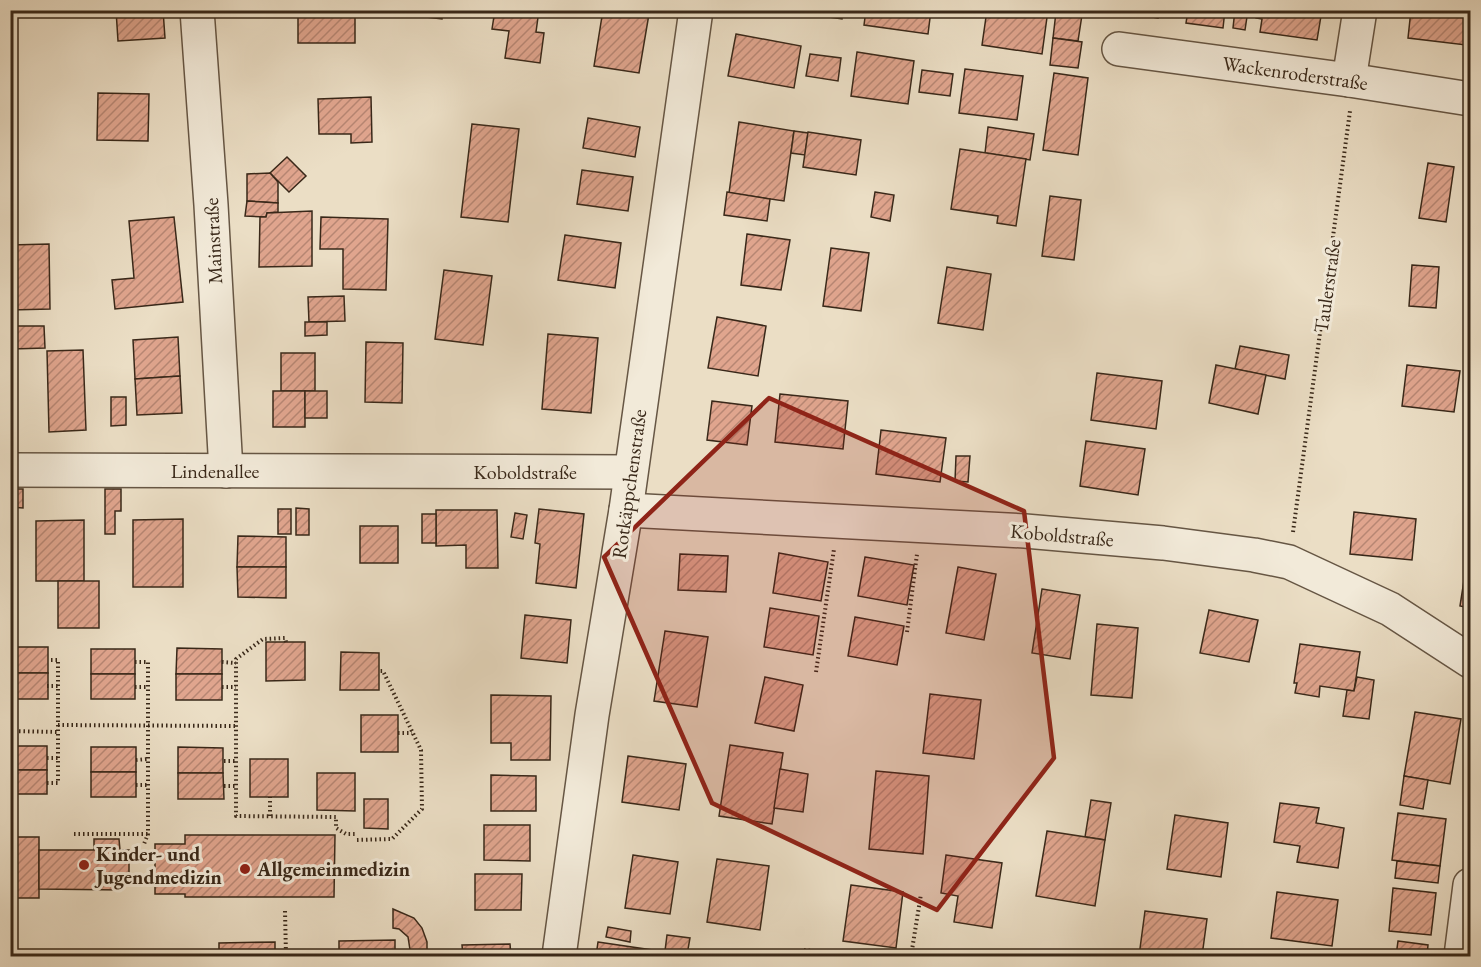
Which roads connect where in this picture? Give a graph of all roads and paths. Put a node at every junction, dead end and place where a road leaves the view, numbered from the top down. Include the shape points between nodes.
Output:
1 (196, 10) edge
2 (696, 10) edge
3 (1360, 10) edge
4 (1119, 50) dead end
5 (1350, 80) junction
6 (1470, 99) edge
7 (10, 470) edge
8 (226, 471) junction
9 (420, 472) joint
10 (630, 472) junction
11 (626, 510) junction
12 (838, 522) junction
13 (920, 526) junction
14 (1289, 562) junction
15 (907, 632) dead end
16 (286, 642) dead end
17 (48, 660) dead end
18 (1470, 661) edge
19 (135, 662) dead end
20 (222, 663) dead end
21 (237, 663) junction
22 (379, 671) dead end
23 (816, 672) dead end
24 (47, 686) dead end
25 (58, 686) junction
26 (135, 687) dead end
27 (148, 687) junction
28 (222, 687) dead end
29 (236, 687) junction
30 (58, 726) junction
31 (148, 726) junction
32 (236, 726) junction
33 (10, 731) edge
34 (58, 732) junction
35 (398, 733) dead end
36 (412, 734) junction
37 (47, 758) dead end
38 (58, 758) junction
39 (148, 759) junction
40 (136, 760) dead end
41 (224, 761) dead end
42 (236, 761) junction
43 (47, 783) dead end
44 (136, 785) dead end
45 (147, 785) junction
46 (224, 786) dead end
47 (236, 786) junction
48 (270, 797) dead end
49 (336, 810) dead end
50 (270, 816) junction
51 (336, 817) junction
52 (74, 834) dead end
53 (148, 834) junction
54 (356, 834) dead end
55 (357, 840) dead end
56 (144, 844) dead end
57 (1470, 885) edge
58 (921, 894) dead end
59 (285, 911) dead end
60 (804, 950) dead end
61 (286, 957) edge
62 (559, 957) edge
63 (855, 957) edge
64 (911, 957) edge
65 (1461, 957) edge

1 - 8 street, Mainstraße
2 - 10 street, Rotkäppchenstraße
3 - 5 street
4 - 5 street, Wackenroderstraße
5 - 6 street, Wackenroderstraße
5 - 14 path, Taulerstraße via 1350,115
7 - 8 street, Lindenallee
8 - 9 street, Lindenallee
9 - 10 street, Koboldstraße
10 - 11 street, Rotkäppchenstraße
11 - 12 street, Koboldstraße
11 - 62 street, Rotkäppchenstraße via 592,715
12 - 13 street, Koboldstraße
12 - 23 path
13 - 14 street, Koboldstraße via 1162,543
13 - 15 path
14 - 18 street, Koboldstraße via 1390,609
16 - 21 path via 285,638 263,639 236,659
17 - 25 path via 58,660
19 - 27 path via 148,662
20 - 21 path
21 - 29 path
22 - 36 path via 383,671
24 - 25 path
25 - 30 path
26 - 27 path
27 - 31 path
28 - 29 path
29 - 32 path
30 - 31 path
30 - 34 path
31 - 32 path
31 - 39 path
32 - 42 path
33 - 34 path
34 - 38 path
35 - 36 path
36 - 55 path via 421,750 422,809 392,839
37 - 38 path
38 - 43 path via 58,783
39 - 40 path
39 - 45 path
41 - 42 path
42 - 47 path
44 - 45 path
45 - 53 path
46 - 47 path
47 - 50 path via 236,816
48 - 50 path
49 - 51 path
50 - 51 path
51 - 54 path via 336,828
52 - 53 path
53 - 56 path
57 - 65 street
58 - 64 path
59 - 61 path
60 - 63 path

